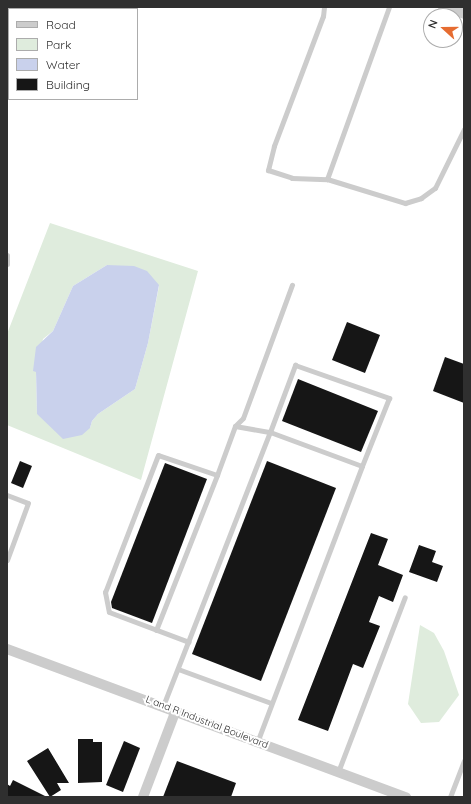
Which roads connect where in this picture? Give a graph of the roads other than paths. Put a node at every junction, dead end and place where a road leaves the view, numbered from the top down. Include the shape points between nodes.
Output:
1 (324, 7) edge
2 (389, 7) edge
3 (443, 7) edge
4 (464, 14) edge
5 (464, 129) edge
6 (327, 179) junction
7 (7, 255) edge
8 (7, 264) edge
9 (292, 284) dead end
10 (235, 426) junction
11 (270, 432) junction
12 (362, 466) junction
13 (217, 475) junction
14 (7, 495) edge
15 (7, 560) edge
16 (406, 597) dead end
17 (156, 630) junction
18 (189, 642) junction
19 (7, 649) edge
20 (178, 669) junction
21 (270, 703) junction
22 (163, 706) junction
23 (176, 710) junction
24 (257, 742) junction
25 (464, 761) edge
26 (338, 772) junction
27 (143, 797) edge
28 (406, 797) edge
29 (450, 797) edge

1 - 6 lane via 323,16 274,146 268,170 292,178
2 - 6 lane
3 - 4 street
5 - 6 lane via 435,188 421,198 405,202
7 - 8 lane
9 - 10 lane via 243,418
10 - 11 lane
10 - 13 lane
11 - 12 lane
11 - 12 lane via 295,365 388,398
11 - 18 lane
12 - 21 lane
13 - 17 lane
13 - 17 lane via 158,455 143,489 105,592 109,612
14 - 15 lane via 28,503
16 - 26 lane
17 - 18 lane
18 - 20 lane
19 - 22 street, L and R Industrial Boulevard
20 - 21 lane
20 - 22 lane
21 - 24 lane
22 - 23 street, L and R Industrial Boulevard
23 - 24 street, L and R Industrial Boulevard
23 - 27 street
24 - 26 street, L and R Industrial Boulevard
25 - 29 lane
26 - 28 street, L and R Industrial Boulevard

